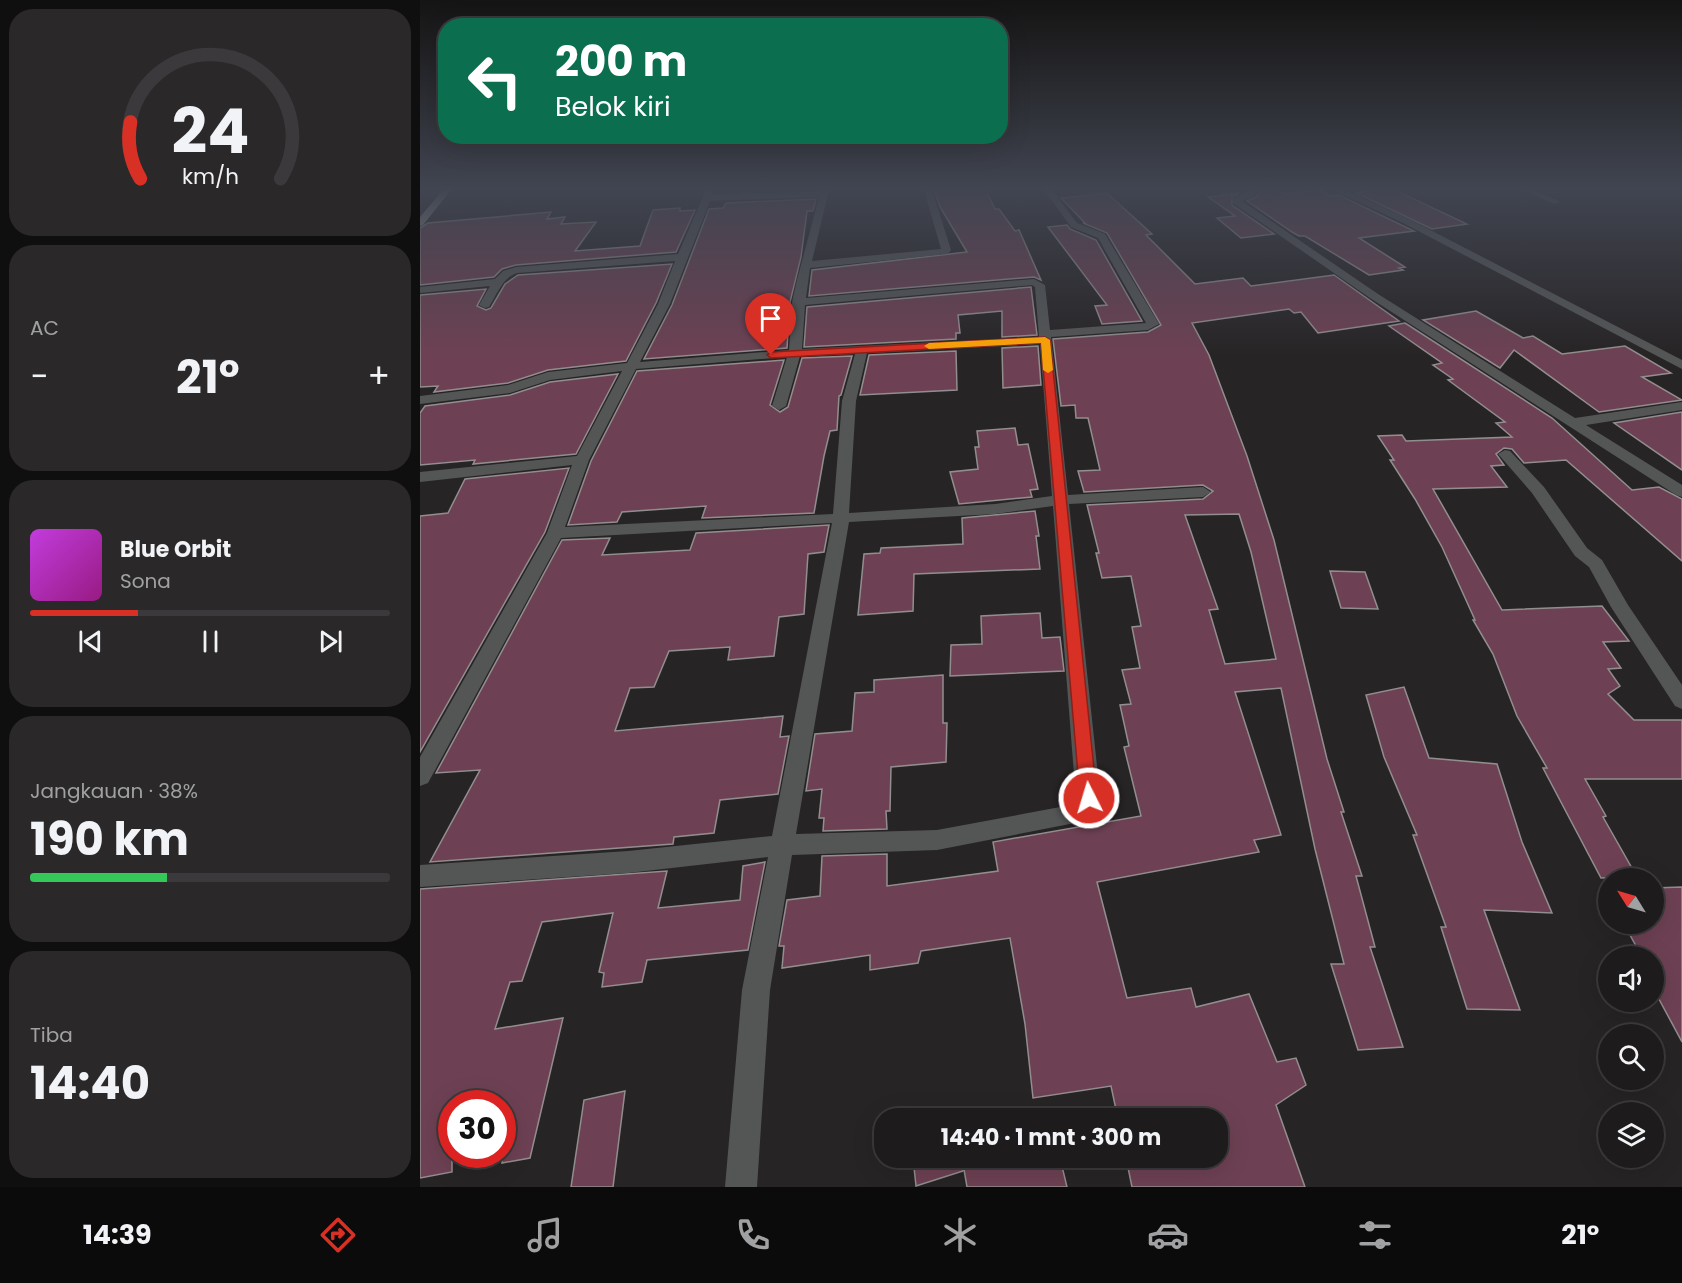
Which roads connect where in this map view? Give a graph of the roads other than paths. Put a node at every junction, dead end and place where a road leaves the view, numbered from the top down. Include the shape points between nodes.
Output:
1 (686, 245) edge
2 (811, 245) edge
3 (945, 245) edge
4 (1107, 245) edge
5 (1300, 245) edge
6 (1453, 245) edge
7 (682, 257) junction
8 (806, 265) junction
9 (498, 282) junction
10 (420, 290) edge
11 (798, 302) junction
12 (485, 306) dead end
13 (1045, 337) junction
14 (862, 349) junction
15 (795, 353) junction
16 (1682, 365) edge
17 (632, 366) junction
18 (420, 400) edge
19 (779, 406) dead end
20 (1682, 406) edge
21 (1575, 422) junction
22 (1505, 453) dead end
23 (582, 460) junction
24 (420, 477) edge
25 (1203, 492) dead end
26 (1682, 492) edge
27 (1061, 500) junction
28 (841, 519) junction
29 (555, 533) junction
30 (1682, 701) edge
31 (420, 777) edge
32 (781, 845) junction
33 (420, 876) edge
34 (741, 1187) edge

1 - 7 street
2 - 8 street
3 - 8 street via 944,252
4 - 13 street via 1153,324
5 - 21 street
6 - 16 street
7 - 9 street via 516,270
7 - 17 street via 664,304
8 - 11 street
9 - 10 street
9 - 12 street
11 - 13 street via 1034,282 1040,285
11 - 15 street
13 - 14 street
13 - 27 street
14 - 15 street
14 - 28 street via 849,401
15 - 17 street
15 - 19 street
17 - 18 street via 548,376 510,389
17 - 23 street
20 - 21 street
21 - 26 street
22 - 30 street via 1538,490 1581,552 1596,564
23 - 24 street
23 - 29 street
25 - 27 street
27 - 28 street via 995,509
27 - 32 street via 1087,804 1077,814 937,840
28 - 29 street
28 - 32 street
29 - 31 street
32 - 33 street via 628,862
32 - 34 street via 756,990

